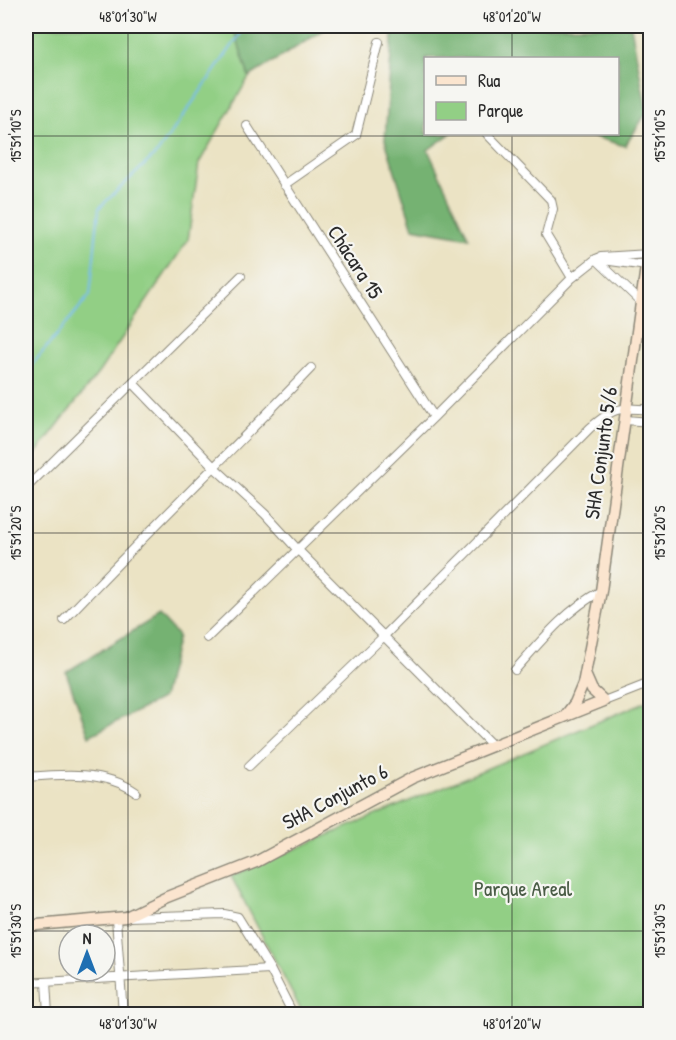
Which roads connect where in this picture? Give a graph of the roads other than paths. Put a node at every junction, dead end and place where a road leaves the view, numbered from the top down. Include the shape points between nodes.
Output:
1 (379, 42) dead end
2 (247, 126) dead end
3 (489, 135) edge
4 (284, 185) junction
5 (651, 238) edge
6 (649, 254) junction
7 (596, 259) junction
8 (647, 266) junction
9 (241, 276) dead end
10 (572, 278) junction
11 (642, 303) junction
12 (311, 368) dead end
13 (133, 383) junction
14 (651, 410) edge
15 (626, 414) junction
16 (434, 417) junction
17 (651, 422) edge
18 (215, 468) junction
19 (26, 488) edge
20 (298, 550) junction
21 (601, 591) junction
22 (64, 620) dead end
23 (384, 636) junction
24 (207, 638) dead end
25 (514, 670) dead end
26 (585, 674) junction
27 (651, 683) edge
28 (604, 700) junction
29 (565, 717) junction
30 (493, 746) junction
31 (249, 766) dead end
32 (26, 777) edge
33 (136, 792) dead end
34 (121, 918) junction
35 (26, 926) edge
36 (270, 969) junction
37 (122, 977) junction
38 (46, 981) junction
39 (26, 983) edge
40 (48, 1014) edge
41 (123, 1014) edge
42 (293, 1014) edge

1 - 4 street via 356,135
2 - 4 street, Chácara 15
3 - 10 street via 551,200 553,209 546,235
4 - 16 street, Chácara 15
5 - 6 street, SHA Conjunto 5/6
6 - 7 street
6 - 8 street, SHA Conjunto 5/6
7 - 8 street
7 - 10 street
7 - 11 street
8 - 11 street, SHA Conjunto 5/6
9 - 13 street
10 - 16 street
11 - 15 street, SHA Conjunto 5/6
12 - 18 street
13 - 18 street
13 - 19 street
14 - 15 street
15 - 17 street
15 - 21 street, SHA Conjunto 5/6
15 - 23 street via 614,410 590,428
16 - 20 street
18 - 20 street
18 - 22 street
20 - 23 street
20 - 24 street
21 - 25 street via 582,601
21 - 26 street, SHA Conjunto 5/6
23 - 30 street
23 - 31 street
26 - 28 street via 592,690
26 - 29 street, SHA Conjunto 5/6
27 - 28 street
28 - 29 street, SHA Conjunto 6
29 - 30 street, SHA Conjunto 6
30 - 34 street, SHA Conjunto 6 via 412,778 256,862
32 - 33 street via 85,775 113,780
34 - 35 street
34 - 36 street via 234,915 243,923
34 - 37 street
36 - 37 street
36 - 42 street
37 - 38 street
37 - 41 street
38 - 39 street
38 - 40 street

